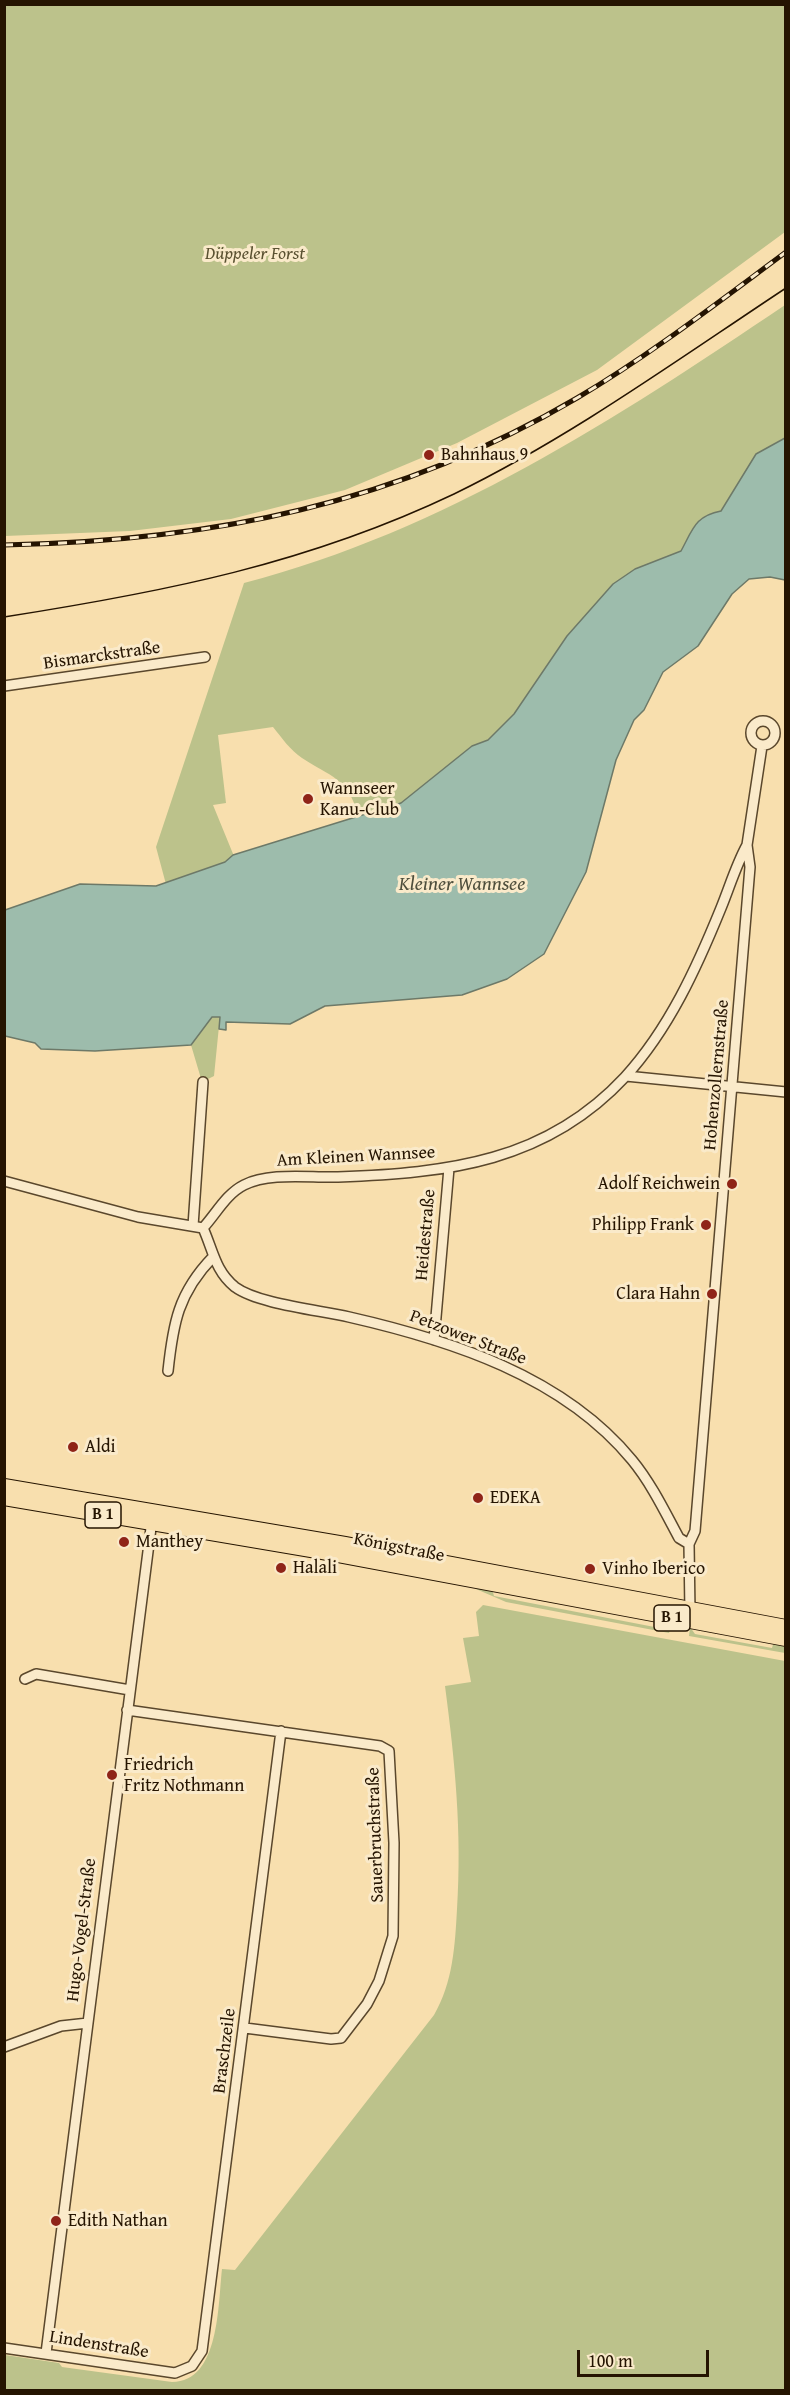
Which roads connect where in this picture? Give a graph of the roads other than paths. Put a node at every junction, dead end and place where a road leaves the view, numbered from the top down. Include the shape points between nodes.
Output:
1 (205, 657) dead end
2 (4, 686) edge
3 (762, 746) dead end
4 (747, 845) junction
5 (626, 1076) junction
6 (203, 1082) dead end
7 (733, 1087) junction
8 (786, 1092) edge
9 (448, 1168) junction
10 (4, 1180) edge
11 (193, 1226) junction
12 (204, 1228) junction
13 (213, 1257) junction
14 (434, 1340) junction
15 (168, 1371) dead end
16 (4, 1486) edge
17 (4, 1498) edge
18 (152, 1517) junction
19 (688, 1545) junction
20 (689, 1616) junction
21 (786, 1627) edge
22 (786, 1639) edge
23 (25, 1679) dead end
24 (130, 1690) junction
25 (127, 1710) junction
26 (281, 1731) junction
27 (88, 2023) junction
28 (244, 2028) junction
29 (4, 2047) edge
30 (4, 2348) edge
31 (46, 2354) junction
32 (188, 2370) joint

1 - 2 street, Bismarckstraße
3 - 4 street, Hohenzollernstraße
4 - 5 street, Am Kleinen Wannsee via 681,996
4 - 7 street, Hohenzollernstraße via 750,867
5 - 7 street
5 - 9 street, Am Kleinen Wannsee via 597,1104 531,1145 495,1159
6 - 11 street
7 - 8 street
7 - 19 street, Hohenzollernstraße via 695,1531
9 - 12 street, Am Kleinen Wannsee via 389,1175 265,1179 244,1185 230,1195
9 - 14 street, Heidestraße
10 - 11 street via 117,1212
11 - 12 street
12 - 13 street, Petzower Straße
13 - 14 street, Petzower Straße via 227,1280 256,1297
13 - 15 street via 184,1294 175,1320
14 - 19 street, Petzower Straße via 525,1377 593,1422 634,1462 679,1538
16 - 18 main road, Königstraße / B 1
17 - 18 main road, Königstraße / B 1
18 - 20 main road, Königstraße / B 1 via 317,1551
18 - 24 street, Hugo-Vogel-Straße
19 - 20 street, Hohenzollernstraße
20 - 21 main road, Königstraße / B 1
20 - 22 main road, Königstraße / B 1
23 - 24 street via 36,1674
24 - 25 street, Hugo-Vogel-Straße
25 - 26 street, Sauerbruchstraße
25 - 27 street, Hugo-Vogel-Straße
26 - 28 street, Braschzeile
26 - 28 street, Sauerbruchstraße via 389,1750 393,1936 380,1980 341,2038
27 - 29 street via 61,2026
27 - 31 street, Hugo-Vogel-Straße
28 - 32 street, Braschzeile via 204,2340 198,2359
30 - 31 street, Lindenstraße
31 - 32 street, Lindenstraße via 175,2373

